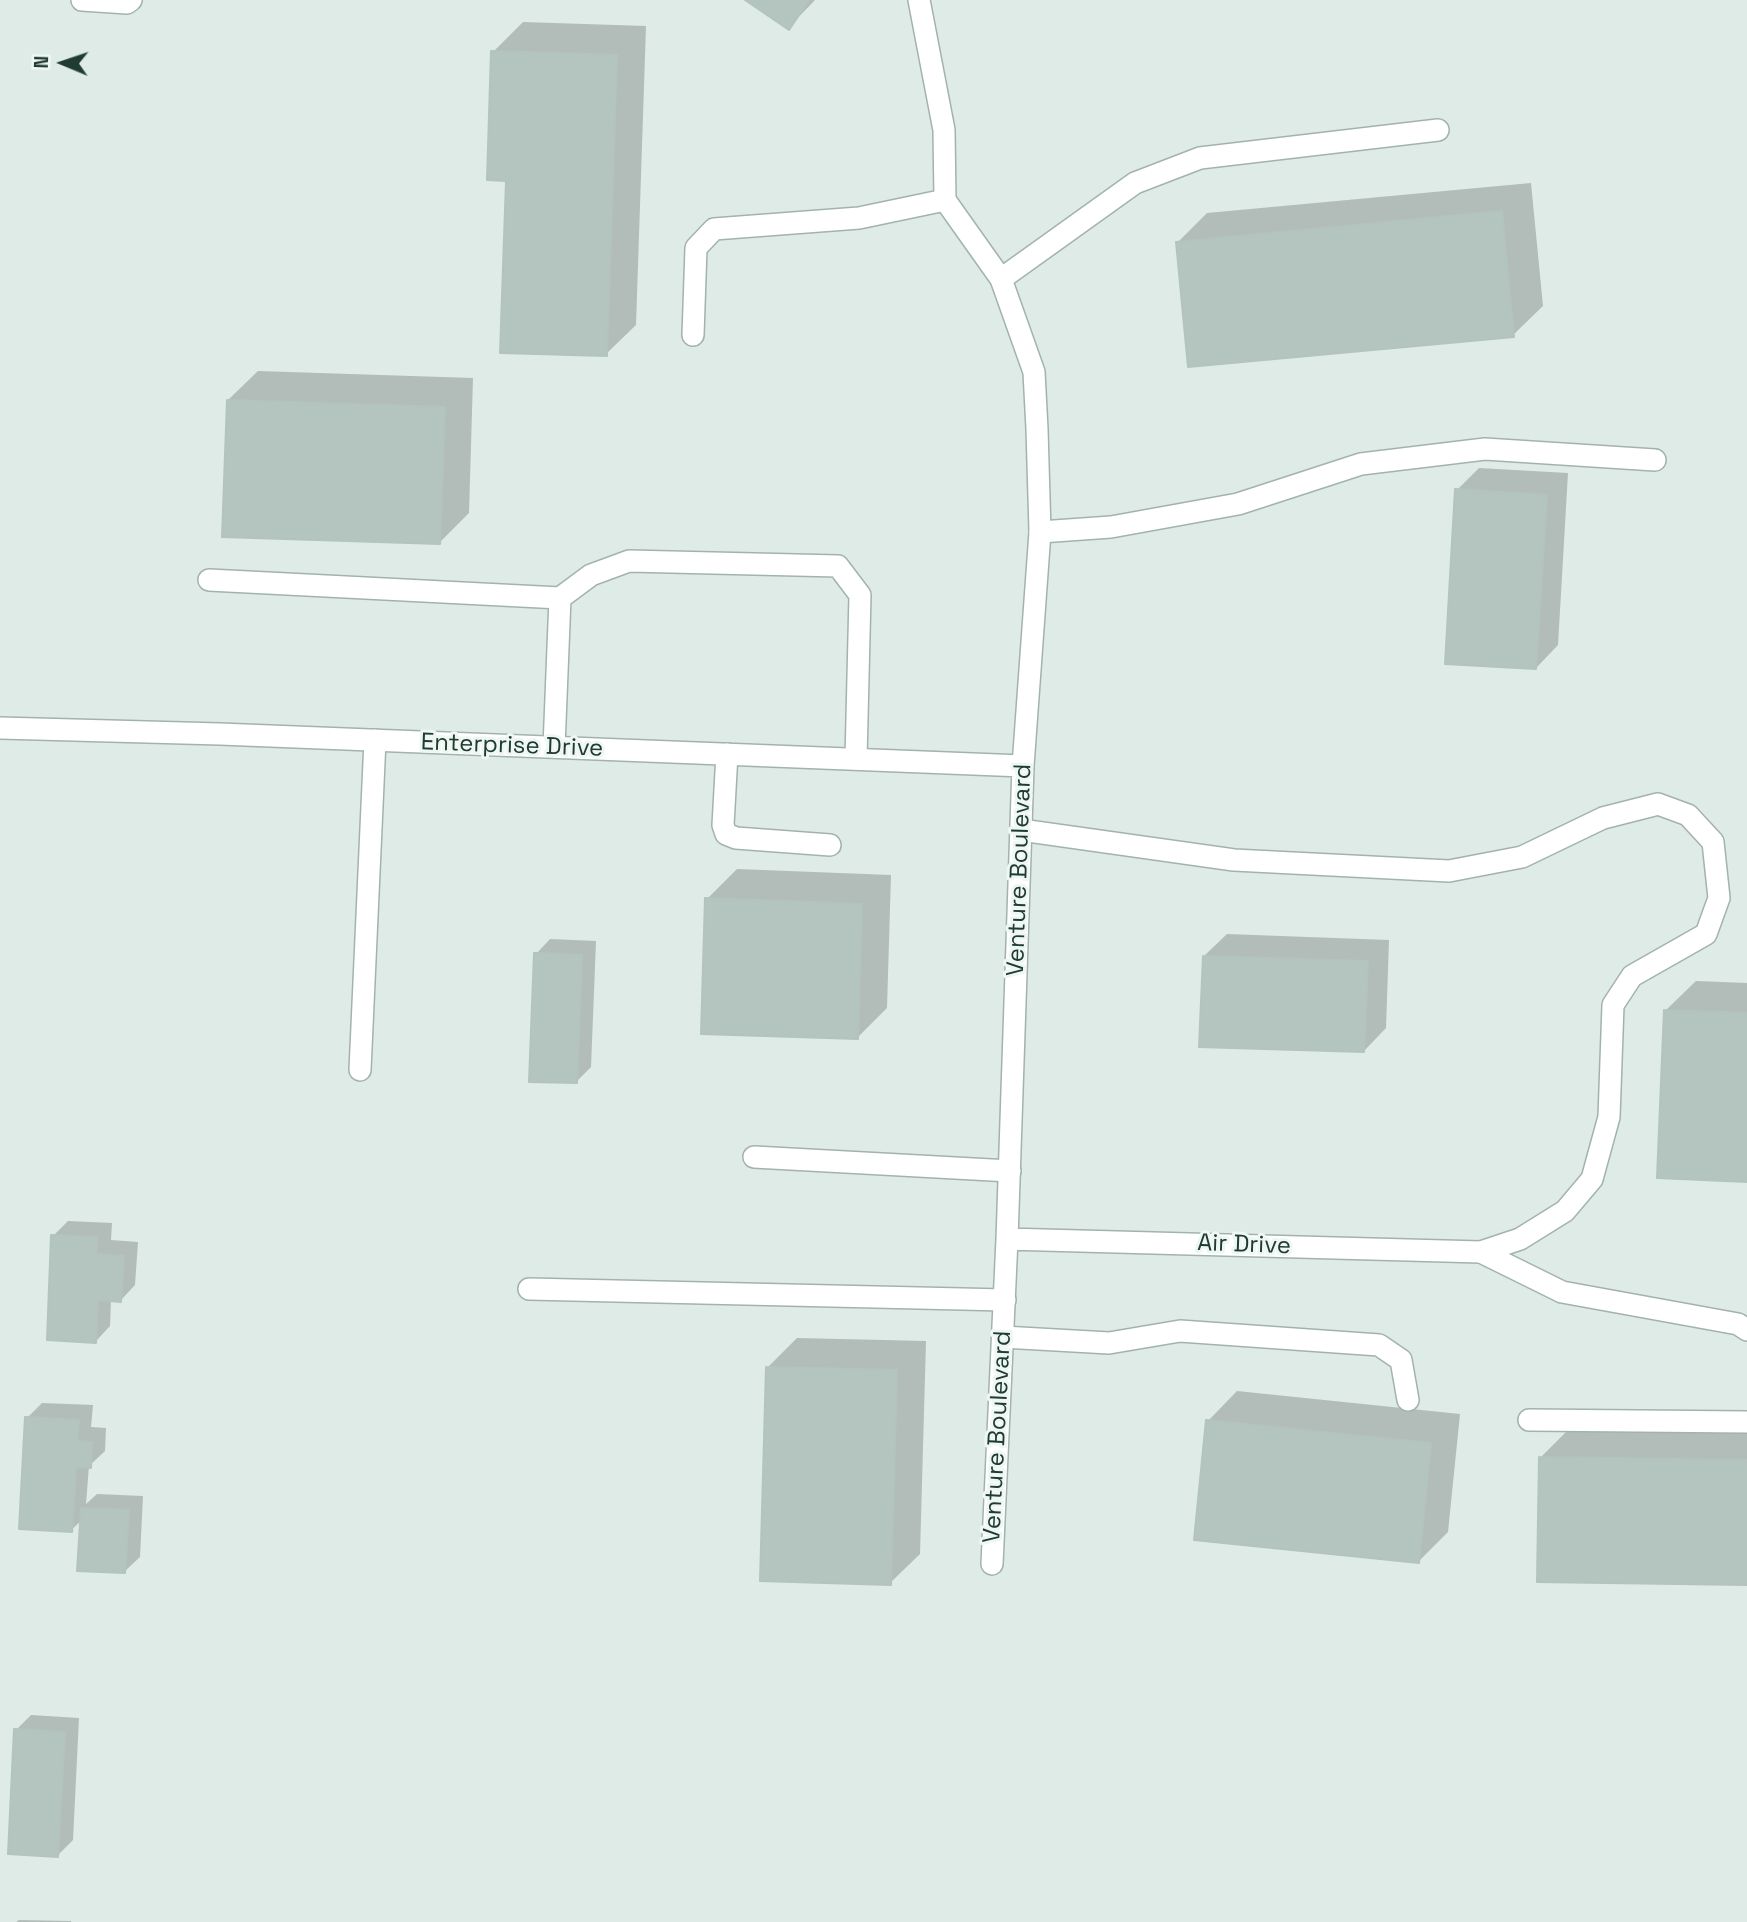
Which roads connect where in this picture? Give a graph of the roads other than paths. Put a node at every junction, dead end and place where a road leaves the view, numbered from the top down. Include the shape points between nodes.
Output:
1 (82, 0) edge
2 (131, 0) edge
3 (919, 0) edge
4 (1438, 130) dead end
5 (946, 200) junction
6 (1000, 279) junction
7 (693, 335) dead end
8 (1655, 460) dead end
9 (1040, 533) junction
10 (209, 580) dead end
11 (561, 598) junction
12 (0, 728) edge
13 (375, 740) junction
14 (554, 747) junction
15 (727, 754) junction
16 (856, 759) junction
17 (1023, 766) junction
18 (1021, 830) junction
19 (830, 845) dead end
20 (360, 1070) dead end
21 (754, 1157) dead end
22 (1010, 1171) junction
23 (1007, 1239) junction
24 (1481, 1252) junction
25 (529, 1289) dead end
26 (1005, 1300) junction
27 (1747, 1329) edge
28 (1003, 1337) junction
29 (1408, 1400) dead end
30 (1529, 1420) dead end
31 (1747, 1422) edge
32 (992, 1564) dead end

1 - 2 street
3 - 5 street via 944,130
4 - 6 street via 1200,158 1135,183
5 - 6 street, Venture Boulevard
5 - 7 street via 859,218 715,229 696,248
6 - 9 street, Venture Boulevard via 1034,372
8 - 9 street via 1471,450 1362,464 1238,504 1111,527
9 - 17 street, Venture Boulevard
10 - 11 street
11 - 14 street
11 - 16 street via 591,575 629,561 838,566 860,595
12 - 13 street, Enterprise Drive
13 - 14 street, Enterprise Drive
13 - 20 street
14 - 15 street, Enterprise Drive
15 - 16 street, Enterprise Drive
15 - 19 street via 726,834
16 - 17 street, Enterprise Drive
17 - 18 street, Venture Boulevard
18 - 22 street, Venture Boulevard
18 - 24 street via 1234,860 1449,871 1522,857 1603,818 1658,804 1688,815 1713,842 1719,898 1706,934 1632,976 1613,1005 1609,1117 1592,1179 1565,1211 1520,1239
21 - 22 street
22 - 23 street, Venture Boulevard
23 - 24 street, Air Drive
23 - 26 street, Venture Boulevard
24 - 27 street via 1562,1292
25 - 26 street
26 - 28 street, Venture Boulevard
28 - 29 street via 1110,1343 1180,1331 1379,1345 1401,1360
28 - 32 street, Venture Boulevard
30 - 31 street

